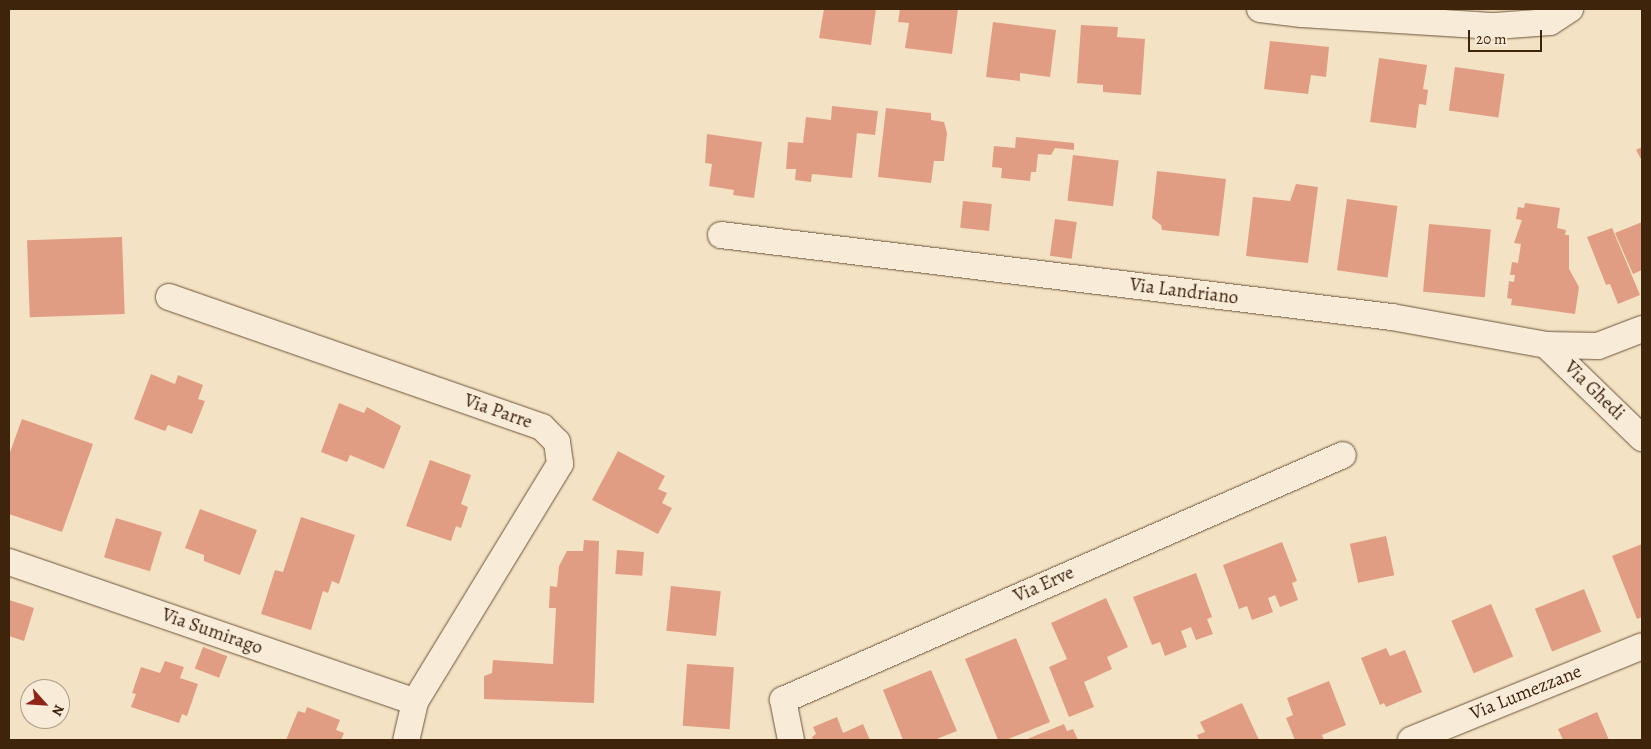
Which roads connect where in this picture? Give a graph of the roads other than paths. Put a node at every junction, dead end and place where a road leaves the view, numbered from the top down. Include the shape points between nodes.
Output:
1 (1260, 9) edge
2 (1570, 9) edge
3 (721, 236) dead end
4 (169, 297) dead end
5 (1642, 330) edge
6 (1546, 345) junction
7 (1642, 438) edge
8 (1343, 455) dead end
9 (9, 562) edge
10 (1642, 646) edge
11 (415, 702) junction
12 (406, 740) edge
13 (791, 740) edge
14 (1410, 740) edge

1 - 2 street via 1495,26 1550,22
3 - 6 street, Via Landriano via 1392,317
4 - 11 street, Via Parre via 542,427 557,442 560,464
5 - 6 street, Via Landriano via 1598,346
6 - 7 street, Via Ghedi
8 - 13 street, Via Erve via 784,700
9 - 11 street, Via Sumirago
10 - 14 street, Via Lumezzane
11 - 12 street, Via Parre

